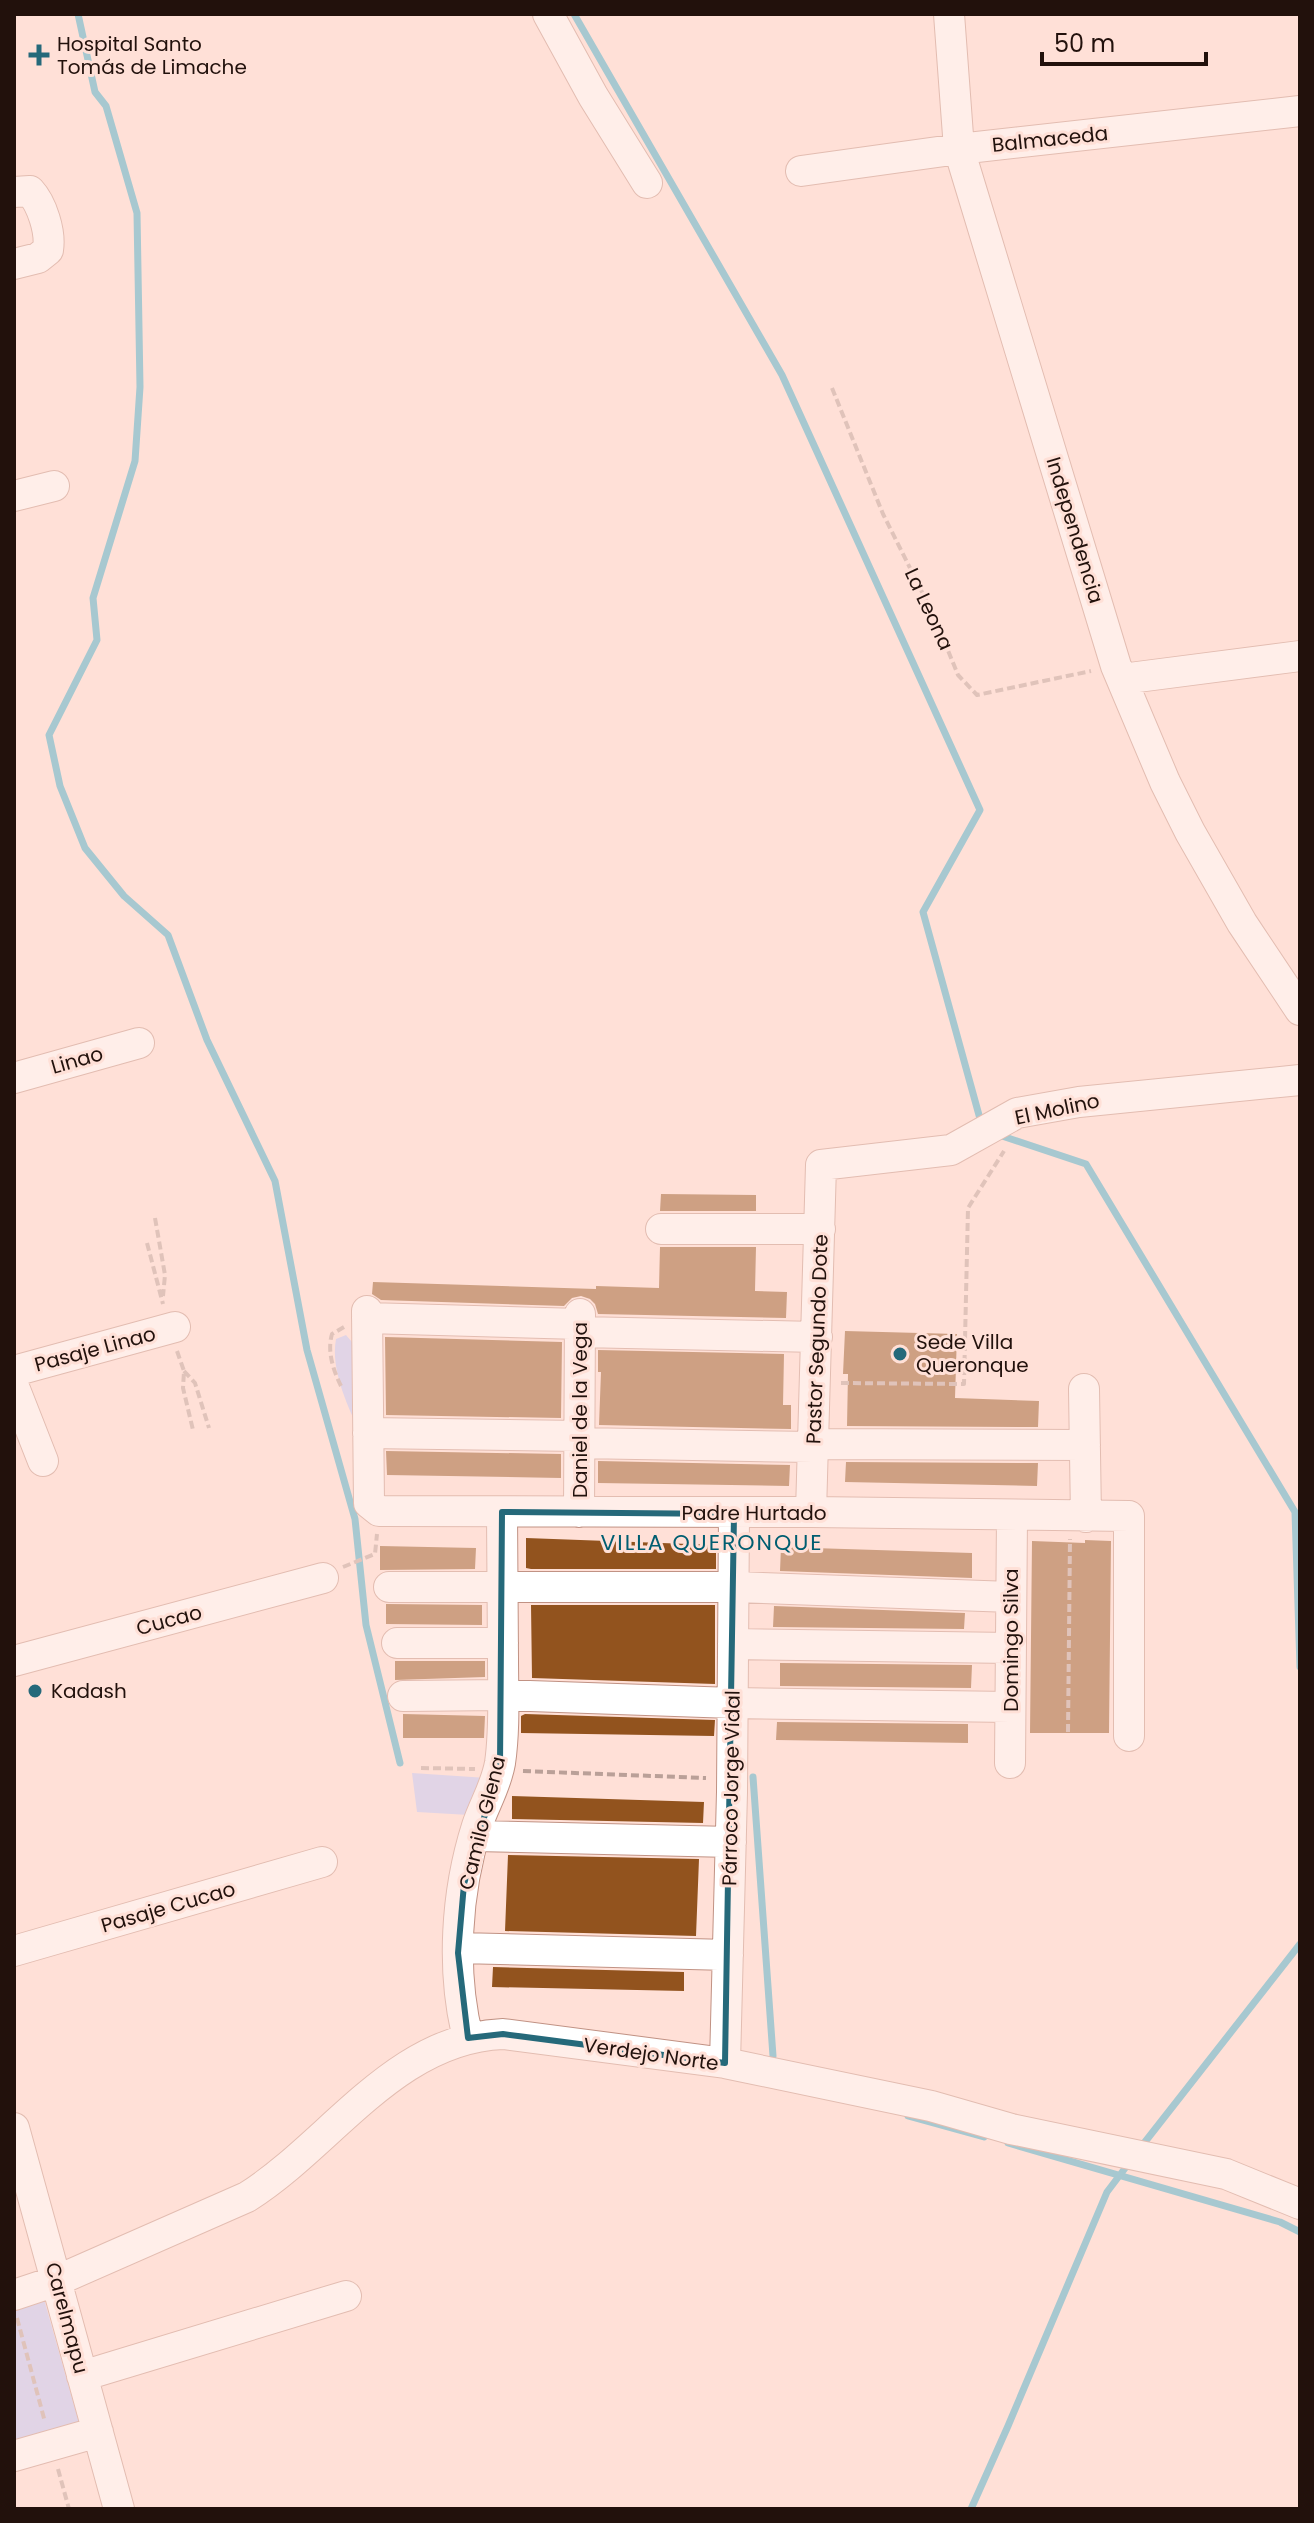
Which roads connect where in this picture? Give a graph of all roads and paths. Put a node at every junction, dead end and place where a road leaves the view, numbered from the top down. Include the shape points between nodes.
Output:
1 (548, 14) edge
2 (949, 14) edge
3 (1300, 111) edge
4 (959, 149) junction
5 (801, 171) dead end
6 (647, 183) dead end
7 (14, 192) edge
8 (14, 264) edge
9 (832, 388) dead end
10 (54, 486) dead end
11 (14, 496) edge
12 (1300, 656) edge
13 (1119, 672) junction
14 (1299, 1006) edge
15 (139, 1043) dead end
16 (14, 1078) edge
17 (1300, 1080) edge
18 (821, 1165) joint
19 (993, 1170) dead end
20 (155, 1218) dead end
21 (661, 1229) dead end
22 (820, 1229) junction
23 (147, 1243) dead end
24 (169, 1320) junction
25 (580, 1322) junction
26 (817, 1337) junction
27 (14, 1371) edge
28 (184, 1371) junction
29 (815, 1383) junction
30 (1084, 1389) dead end
31 (18, 1399) edge
32 (209, 1428) dead end
33 (193, 1430) dead end
34 (368, 1433) junction
35 (580, 1439) junction
36 (1085, 1445) junction
37 (813, 1446) junction
38 (36, 1462) dead end
39 (502, 1512) junction
40 (579, 1512) junction
41 (811, 1512) junction
42 (734, 1514) junction
43 (1012, 1516) junction
44 (1078, 1517) junction
45 (372, 1555) dead end
46 (352, 1561) dead end
47 (323, 1578) dead end
48 (502, 1585) junction
49 (389, 1587) dead end
50 (734, 1587) junction
51 (1011, 1597) junction
52 (397, 1643) dead end
53 (503, 1643) junction
54 (733, 1644) junction
55 (1011, 1648) junction
56 (14, 1661) edge
57 (503, 1695) junction
58 (403, 1696) dead end
59 (733, 1703) junction
60 (1010, 1707) junction
61 (1068, 1732) dead end
62 (1129, 1736) dead end
63 (1010, 1763) dead end
64 (421, 1768) dead end
65 (498, 1770) junction
66 (732, 1779) junction
67 (475, 1836) junction
68 (731, 1842) junction
69 (322, 1862) dead end
70 (459, 1948) junction
71 (14, 1951) edge
72 (728, 1955) junction
73 (468, 2038) junction
74 (725, 2063) junction
75 (14, 2128) edge
76 (1300, 2204) edge
77 (56, 2281) junction
78 (14, 2295) edge
79 (346, 2296) dead end
80 (14, 2308) edge
81 (23, 2342) junction
82 (14, 2344) edge
83 (82, 2376) junction
84 (98, 2432) junction
85 (51, 2445) junction
86 (14, 2456) edge
87 (69, 2509) edge
88 (119, 2509) edge

1 - 6 street
2 - 4 street, Independencia
3 - 4 street, Balmaceda
4 - 5 street, Balmaceda
4 - 13 street, Independencia
7 - 8 street via 30,191 37,199 49,240 48,250 38,258
9 - 13 path, La Leona via 958,675 977,695
10 - 11 street
12 - 13 street
13 - 14 street, Independencia via 1190,832 1242,923
15 - 16 street, Linao
17 - 18 street, El Molino via 1017,1113 951,1150
18 - 22 street, Pastor Segundo Dote
19 - 29 path via 968,1208 964,1384
20 - 24 path
21 - 22 street
22 - 26 street, Pastor Segundo Dote
23 - 24 path
24 - 27 street, Pasaje Linao
24 - 28 path
25 - 26 street
25 - 34 street via 367,1314
25 - 35 street, Daniel de la Vega
26 - 29 street, Pastor Segundo Dote
28 - 32 path via 195,1383
28 - 33 path
29 - 37 street, Pastor Segundo Dote
30 - 36 street
31 - 38 street via 29,1421
34 - 35 street
34 - 39 street, Padre Hurtado via 369,1503 379,1511
35 - 37 street
35 - 40 street, Daniel de la Vega
36 - 37 street
36 - 44 street
37 - 41 street, Pastor Segundo Dote
39 - 40 street, Padre Hurtado
39 - 48 street, Camilo Glena
40 - 42 street, Padre Hurtado
41 - 42 street, Padre Hurtado
41 - 43 street, Padre Hurtado
42 - 50 street, Párroco Jorge Vidal
43 - 44 street, Padre Hurtado
43 - 51 street, Domingo Silva
44 - 61 path
44 - 62 street, Padre Hurtado via 1129,1516
45 - 46 path
47 - 56 street, Cucao
48 - 49 street
48 - 50 street
48 - 53 street, Camilo Glena
50 - 51 street
50 - 54 street, Párroco Jorge Vidal
51 - 55 street, Domingo Silva
52 - 53 street
53 - 57 street, Camilo Glena
54 - 55 street
54 - 59 street, Párroco Jorge Vidal
55 - 60 street, Domingo Silva
57 - 58 street
57 - 59 street
57 - 65 street, Camilo Glena
59 - 60 street
59 - 66 street, Párroco Jorge Vidal
60 - 63 street, Domingo Silva
64 - 65 path
65 - 66 path
65 - 67 street, Camilo Glena
66 - 68 street, Párroco Jorge Vidal
67 - 68 street
67 - 70 street, Camilo Glena via 464,1884
68 - 72 street, Párroco Jorge Vidal
69 - 71 street, Pasaje Cucao
70 - 72 street
70 - 73 street, Camilo Glena via 461,2010
72 - 74 street, Párroco Jorge Vidal
73 - 74 street, Verdejo Norte via 503,2034
73 - 77 street, Verdejo Norte via 426,2055 391,2078 247,2197
74 - 76 street, Verdejo Norte via 1226,2174
75 - 77 street, Carelmapu
77 - 78 street, Verdejo Norte
77 - 83 street, Carelmapu
79 - 83 street
80 - 81 path
81 - 82 path
81 - 85 path
83 - 84 street, Carelmapu
84 - 85 street
84 - 88 street, Carelmapu
85 - 86 street
85 - 87 path

